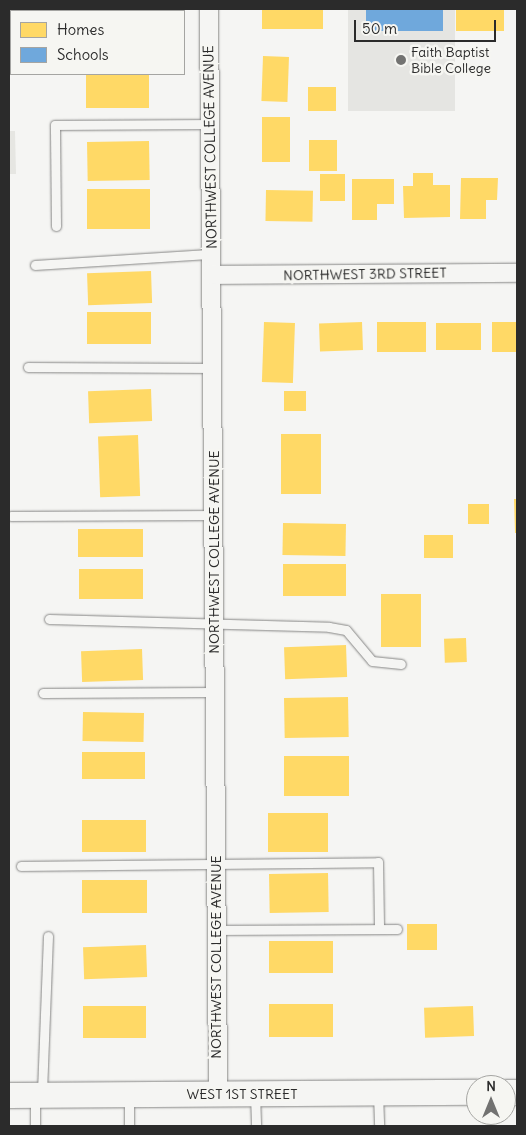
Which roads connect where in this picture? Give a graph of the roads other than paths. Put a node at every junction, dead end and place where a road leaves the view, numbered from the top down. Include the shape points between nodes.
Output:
1 (209, 9) edge
2 (210, 124) junction
3 (56, 226) dead end
4 (212, 254) junction
5 (35, 265) dead end
6 (517, 273) edge
7 (212, 275) junction
8 (28, 367) dead end
9 (212, 368) junction
10 (213, 515) junction
11 (11, 516) dead end
12 (49, 619) dead end
13 (214, 623) junction
14 (401, 664) dead end
15 (214, 692) junction
16 (43, 693) dead end
17 (216, 864) junction
18 (20, 866) dead end
19 (397, 928) dead end
20 (379, 929) junction
21 (216, 930) junction
22 (48, 936) dead end
23 (466, 1092) edge
24 (378, 1093) junction
25 (218, 1094) junction
26 (255, 1094) junction
27 (9, 1095) edge
28 (38, 1095) junction
29 (129, 1095) junction
30 (35, 1126) edge
31 (129, 1126) edge
32 (256, 1126) edge
33 (378, 1126) edge

1 - 2 street, NORTHWEST COLLEGE AVENUE
2 - 3 lane via 55,125
2 - 4 street, NORTHWEST COLLEGE AVENUE
4 - 5 lane
4 - 7 street, NORTHWEST COLLEGE AVENUE
6 - 7 street, NORTHWEST 3RD STREET
7 - 9 street, NORTHWEST COLLEGE AVENUE
8 - 9 lane
9 - 10 street, NORTHWEST COLLEGE AVENUE
10 - 11 lane
10 - 13 street, NORTHWEST COLLEGE AVENUE
12 - 13 lane
13 - 14 lane via 346,630 372,660
13 - 15 street, NORTHWEST COLLEGE AVENUE
15 - 16 lane
15 - 17 street, NORTHWEST COLLEGE AVENUE
17 - 18 lane
17 - 20 lane via 378,862
17 - 21 street, NORTHWEST COLLEGE AVENUE
19 - 20 lane
20 - 21 lane
21 - 25 street, NORTHWEST COLLEGE AVENUE
22 - 28 lane
23 - 24 main road, WEST 1ST STREET
24 - 26 main road, WEST 1ST STREET
24 - 33 lane
25 - 26 main road, WEST 1ST STREET
25 - 29 main road, WEST 1ST STREET
26 - 32 lane
27 - 28 main road, WEST 1ST STREET
28 - 29 main road, WEST 1ST STREET
28 - 30 lane
29 - 31 lane

